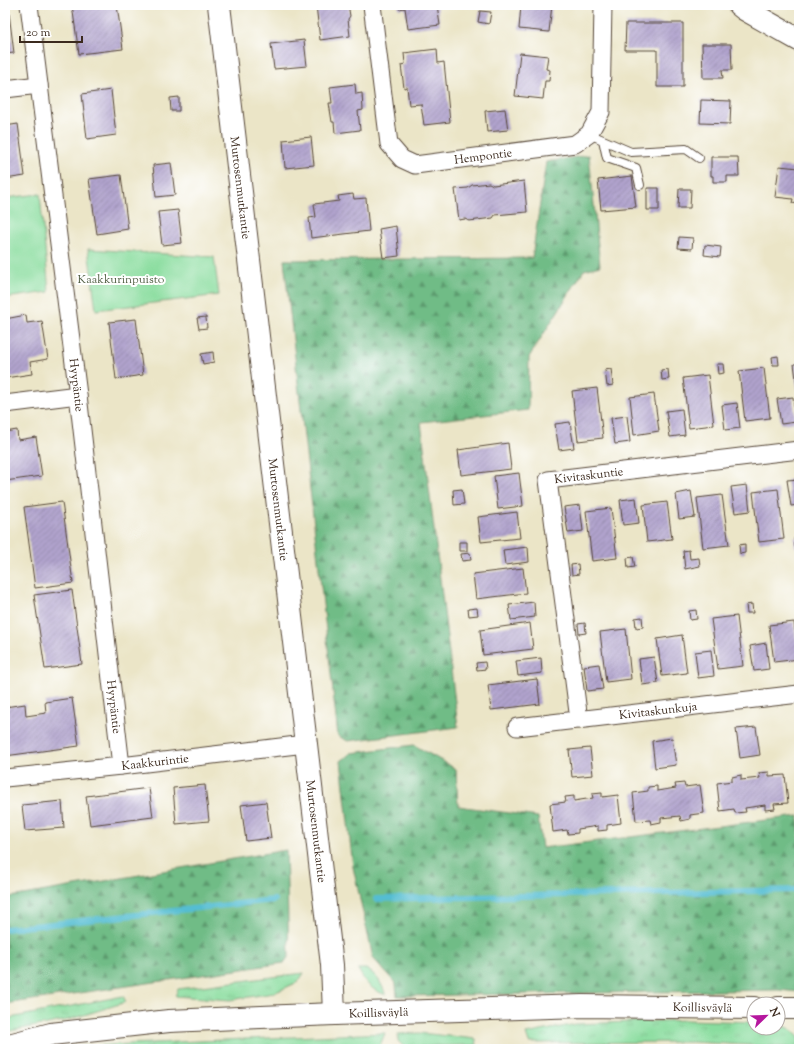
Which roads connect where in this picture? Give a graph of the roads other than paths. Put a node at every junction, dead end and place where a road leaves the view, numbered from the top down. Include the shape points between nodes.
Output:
1 (29, 5) edge
2 (219, 5) edge
3 (372, 5) edge
4 (602, 5) edge
5 (739, 5) edge
6 (797, 37) edge
7 (39, 85) junction
8 (5, 89) edge
9 (596, 137) junction
10 (699, 158) dead end
11 (640, 185) dead end
12 (78, 395) junction
13 (5, 404) edge
14 (799, 450) edge
15 (799, 694) edge
16 (579, 720) junction
17 (517, 728) dead end
18 (305, 744) junction
19 (121, 766) junction
20 (5, 778) edge
21 (746, 1008) edge
22 (786, 1008) edge
23 (799, 1008) edge
24 (334, 1014) junction
25 (5, 1046) edge

1 - 7 street, Hyypäntie
2 - 18 street, Murtosenmutkantie
3 - 9 street, Hempontie via 389,144 402,159 415,165 575,144
4 - 9 street, Hempontie via 601,112
5 - 6 street
7 - 8 street
7 - 12 street, Hyypäntie
9 - 10 lane via 631,152 686,149
9 - 11 lane via 607,158 636,168
12 - 13 street
12 - 19 street, Hyypäntie
14 - 16 street, Kivitaskuntie via 548,480
15 - 16 street, Kivitaskunkuja
16 - 17 street, Kivitaskunkuja
18 - 19 street, Kaakkurintie
18 - 24 street, Murtosenmutkantie via 332,965
19 - 20 street, Kaakkurintie
21 - 24 street, Koillisväylä via 582,1006
22 - 23 street
24 - 25 street, Koillisväylä via 169,1021 51,1034

